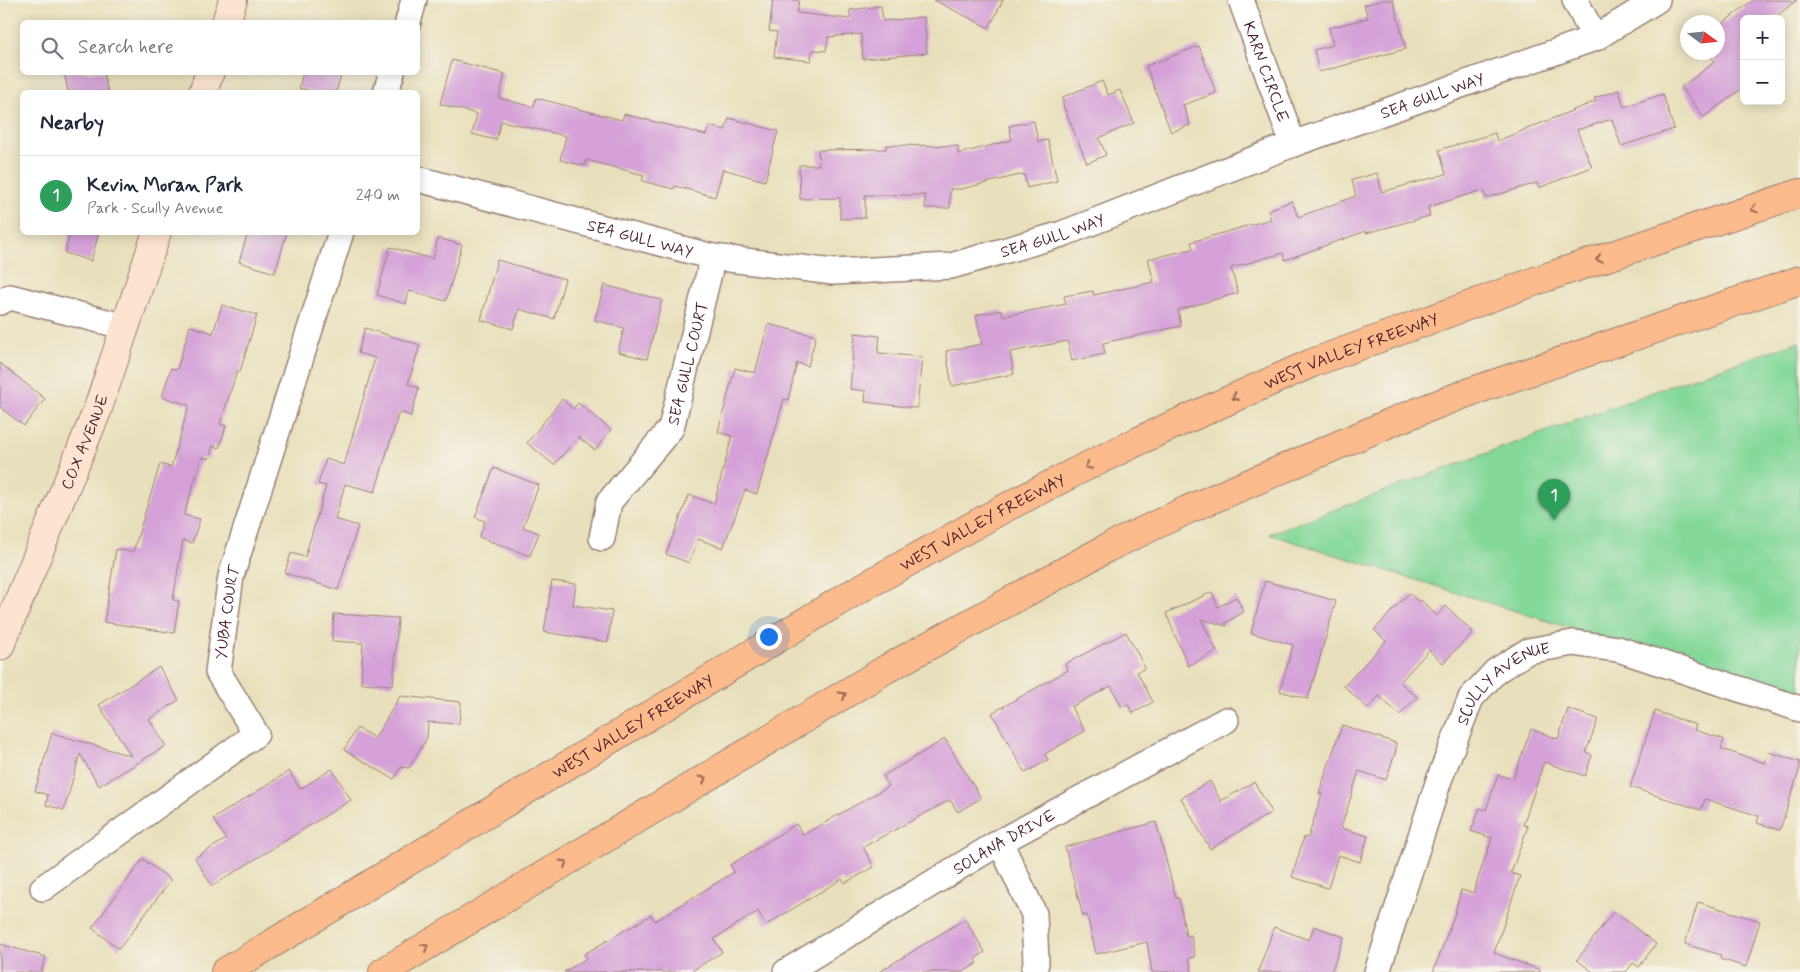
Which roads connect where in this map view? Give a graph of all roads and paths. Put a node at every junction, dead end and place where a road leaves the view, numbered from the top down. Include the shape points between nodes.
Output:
1 (233, 0) edge
2 (414, 0) edge
3 (1241, 0) edge
4 (1575, 0) edge
5 (1657, 0) edge
6 (227, 20) edge
7 (409, 20) edge
8 (1594, 38) junction
9 (209, 75) edge
10 (391, 75) edge
11 (204, 90) edge
12 (387, 90) edge
13 (1293, 144) junction
14 (420, 180) edge
15 (1800, 193) edge
16 (156, 235) edge
17 (340, 235) edge
18 (713, 257) junction
19 (1800, 280) edge
20 (0, 302) edge
21 (126, 327) junction
22 (602, 538) dead end
23 (0, 646) edge
24 (1800, 709) edge
25 (1226, 720) dead end
26 (1000, 842) junction
27 (43, 888) dead end
28 (225, 972) edge
29 (383, 972) edge
30 (786, 972) edge
31 (1034, 972) edge
32 (1377, 972) edge

1 - 6 main road
2 - 7 street
3 - 13 street, KARN CIRCLE
4 - 8 street
5 - 8 street, SEA GULL WAY
8 - 13 street, SEA GULL WAY
9 - 11 main road
10 - 12 street
13 - 18 street, SEA GULL WAY via 1062,234 951,266 833,272
14 - 18 street, SEA GULL WAY
15 -> 28 highway, WEST VALLEY FREEWAY via 1544,278 1321,360 1077,471 851,594
16 - 21 main road, COX AVENUE
17 - 27 street, YUBA COURT via 230,576 218,672 256,734
18 - 22 street, SEA GULL COURT via 671,428 609,502
29 -> 19 highway via 888,668 1107,548 1399,419
20 - 21 street via 10,297
21 - 23 main road, COX AVENUE via 97,411
24 - 32 street, SCULLY AVENUE via 1618,649 1573,642 1528,651 1496,671 1471,698 1446,762
25 - 26 street, SOLANA DRIVE
26 - 30 street, SOLANA DRIVE
26 - 31 street via 1034,914

